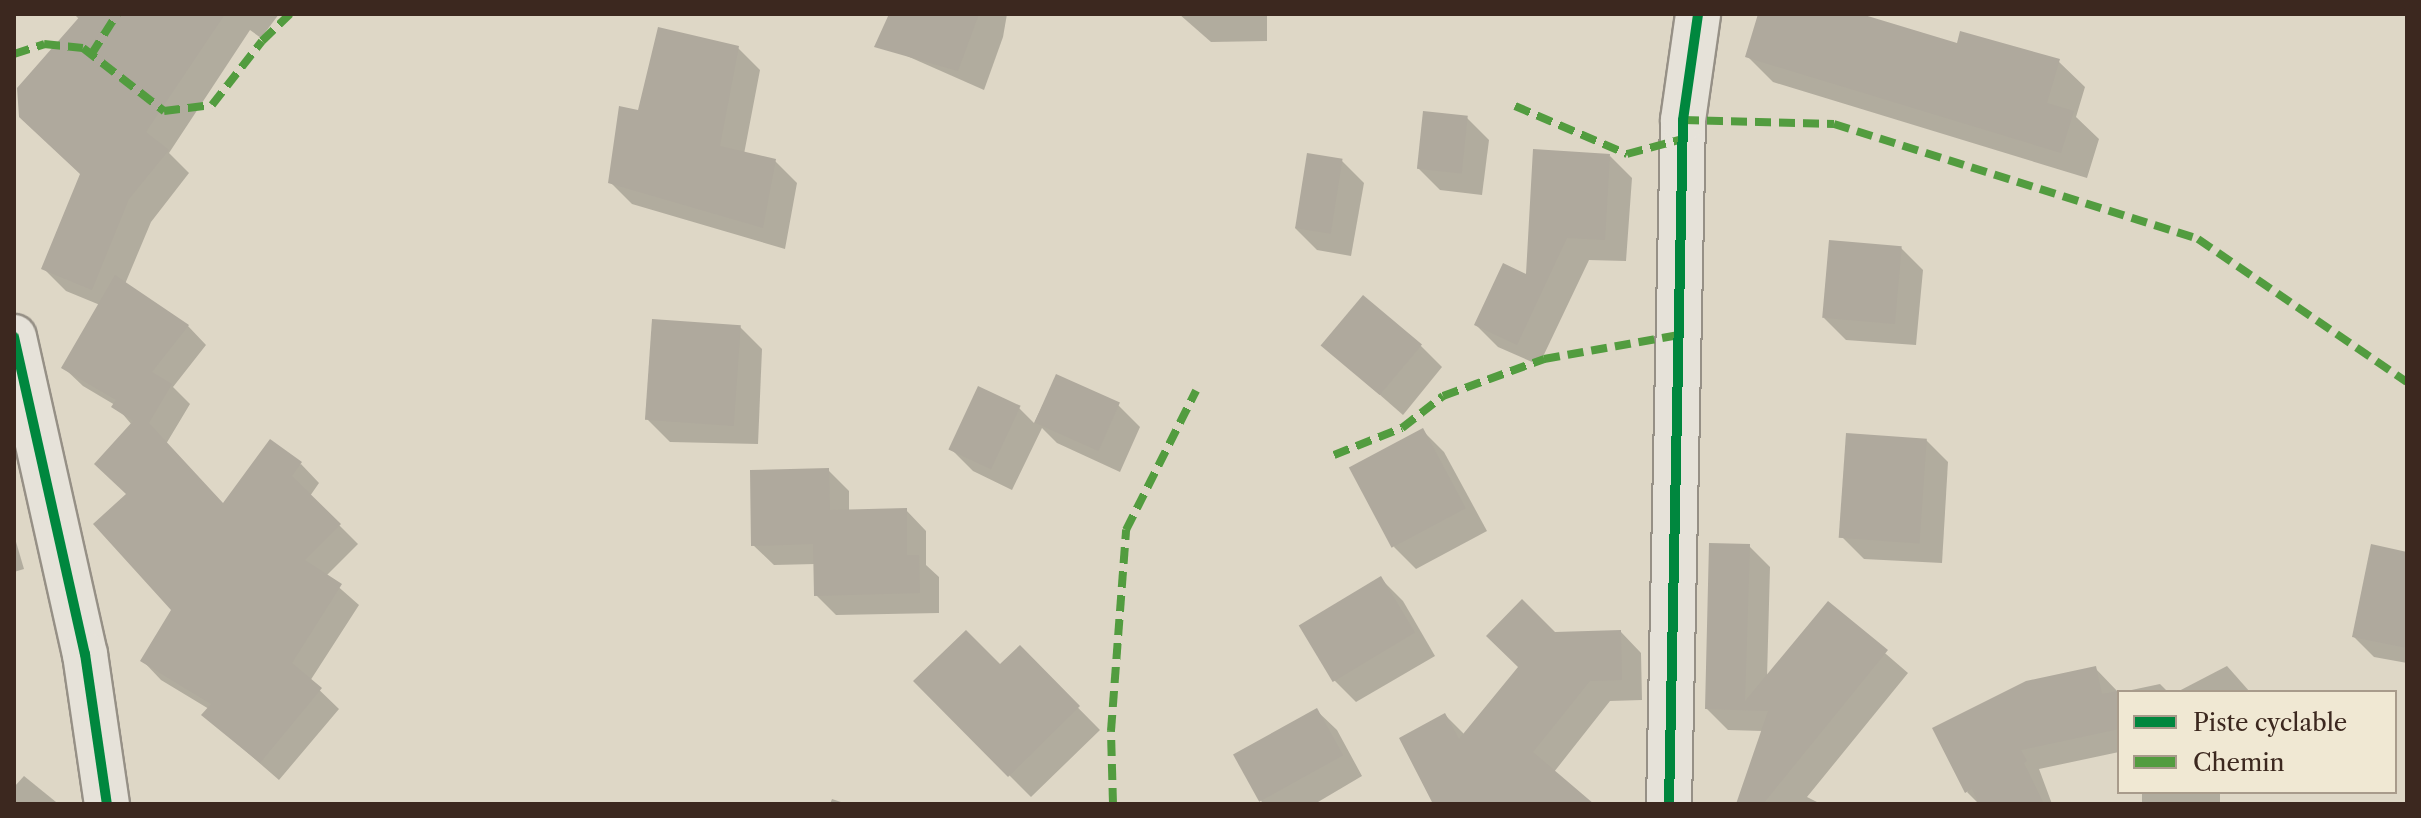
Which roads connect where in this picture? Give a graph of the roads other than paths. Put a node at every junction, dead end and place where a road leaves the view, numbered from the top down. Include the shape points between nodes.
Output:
1 (1698, 14) edge
2 (14, 337) edge
3 (107, 804) edge
4 (1669, 804) edge

1 - 4 street via 1683,120
2 - 3 street via 85,654

